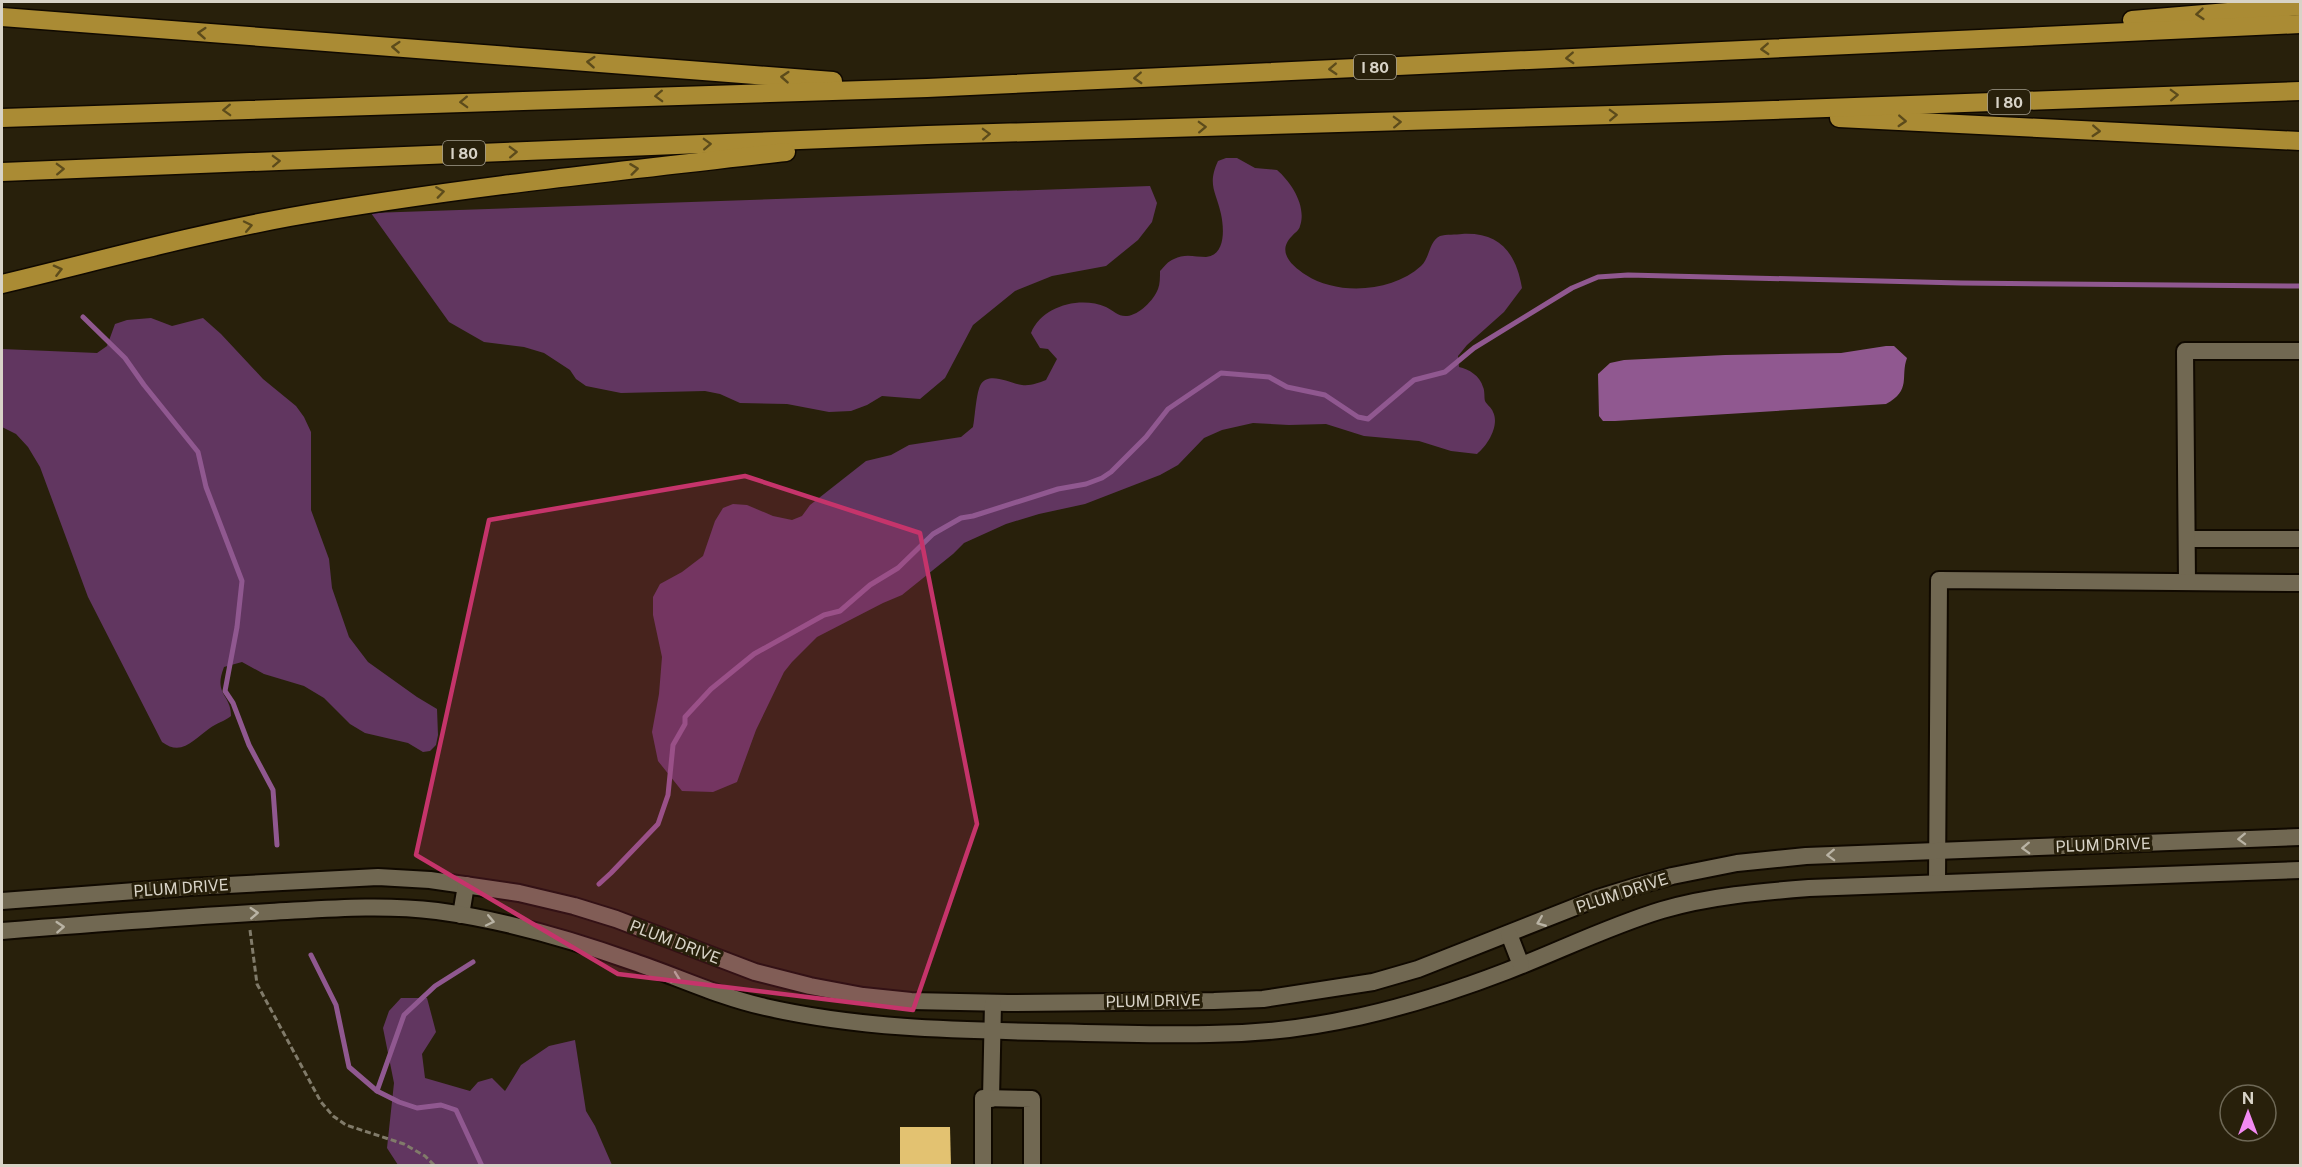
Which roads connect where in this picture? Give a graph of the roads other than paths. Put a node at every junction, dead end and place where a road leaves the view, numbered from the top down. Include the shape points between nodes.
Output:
1 (2301, 6) edge
2 (2, 17) edge
3 (2301, 24) edge
4 (1823, 46) junction
5 (927, 88) junction
6 (2301, 91) edge
7 (1717, 112) junction
8 (2, 118) edge
9 (927, 135) junction
10 (2301, 141) edge
11 (2, 172) edge
12 (2, 284) edge
13 (2301, 351) edge
14 (2301, 538) edge
15 (2187, 539) junction
16 (2187, 582) junction
17 (2301, 583) edge
18 (2301, 837) edge
19 (1938, 851) junction
20 (2301, 870) edge
21 (1937, 884) junction
22 (466, 885) junction
23 (2, 901) edge
24 (461, 915) junction
25 (2, 931) edge
26 (1509, 934) junction
27 (1521, 965) junction
28 (993, 1003) junction
29 (993, 1031) junction
30 (991, 1099) junction
31 (983, 1166) edge
32 (1032, 1166) edge

1 -> 4 highway
5 -> 2 highway
3 - 4 highway, I 80
4 -> 5 highway, I 80
5 -> 8 highway, I 80
7 -> 6 highway, I 80
9 -> 7 highway, I 80
7 -> 10 highway
11 -> 9 highway, I 80
12 -> 9 highway via 156,245 438,192
13 - 15 street via 2185,351
14 - 15 street
15 - 16 street
16 - 17 street
16 - 19 street via 1940,580
18 -> 19 street, PLUM DRIVE
19 - 21 street
19 -> 26 street, PLUM DRIVE via 1806,856 1701,869 1598,898
20 - 21 street, PLUM DRIVE
21 - 27 street, PLUM DRIVE via 1809,888 1696,902 1594,934
22 - 23 street, PLUM DRIVE via 378,877
22 - 24 street
22 - 28 street, PLUM DRIVE via 574,906 727,962 810,986 911,1001
25 -> 24 street, PLUM DRIVE via 392,907
24 -> 29 street, PLUM DRIVE via 550,935 763,1007 877,1025
26 - 27 street
26 - 28 street, PLUM DRIVE via 1418,969 1373,982 1298,995 1263,999
27 - 29 street, PLUM DRIVE via 1424,1001 1287,1029 1214,1034
28 - 29 street
29 - 30 street
30 - 31 street via 983,1098
30 - 32 street via 1032,1099

